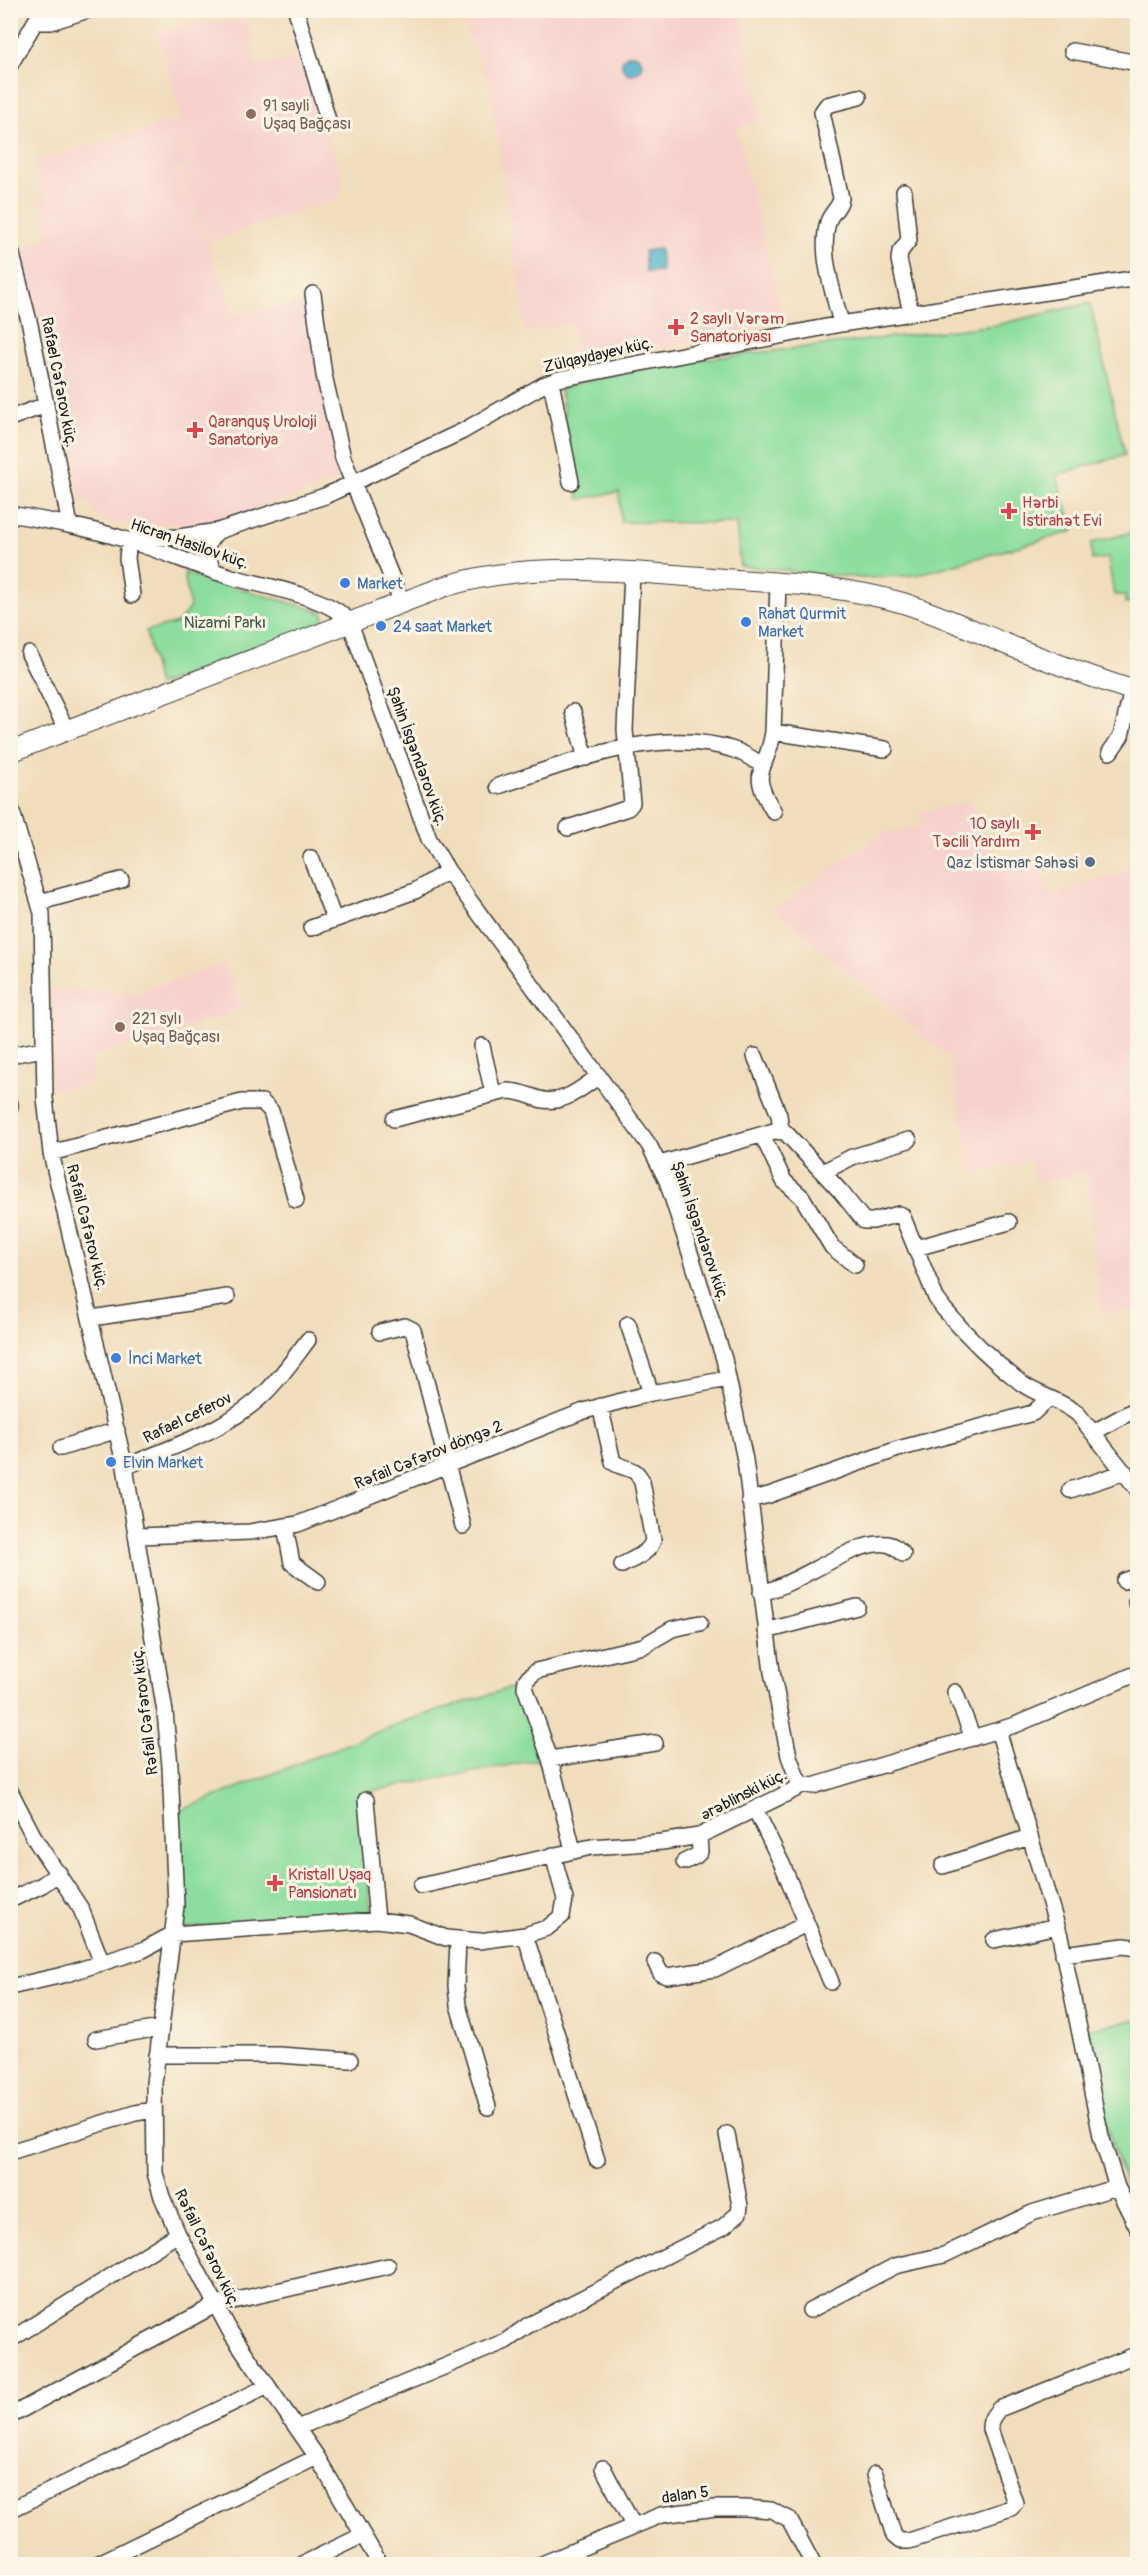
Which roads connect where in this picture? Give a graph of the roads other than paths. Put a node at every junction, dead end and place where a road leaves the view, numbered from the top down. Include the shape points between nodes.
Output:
1 (88, 10) edge
2 (296, 10) edge
3 (40, 16) edge
4 (10, 39) edge
5 (27, 39) junction
6 (1072, 51) dead end
7 (1137, 63) edge
8 (10, 65) edge
9 (859, 97) dead end
10 (328, 120) dead end
11 (904, 192) dead end
12 (10, 247) edge
13 (14, 275) edge
14 (1137, 278) edge
15 (313, 294) dead end
16 (911, 313) junction
17 (841, 324) junction
18 (551, 382) junction
19 (46, 405) junction
20 (10, 418) edge
21 (571, 482) dead end
22 (352, 485) junction
23 (10, 514) edge
24 (70, 525) junction
25 (218, 531) junction
26 (129, 540) junction
27 (215, 572) junction
28 (632, 572) junction
29 (778, 583) junction
30 (132, 595) dead end
31 (402, 603) junction
32 (350, 623) junction
33 (29, 654) dead end
34 (1135, 691) edge
35 (573, 712) dead end
36 (67, 731) junction
37 (773, 732) junction
38 (626, 749) junction
39 (885, 749) dead end
40 (10, 752) edge
41 (1110, 752) dead end
42 (586, 758) junction
43 (762, 765) junction
44 (498, 786) dead end
45 (10, 805) edge
46 (774, 812) dead end
47 (568, 828) dead end
48 (15, 836) edge
49 (311, 858) dead end
50 (448, 872) junction
51 (121, 880) dead end
52 (40, 902) junction
53 (334, 920) junction
54 (311, 928) dead end
55 (482, 1046) dead end
56 (44, 1049) junction
57 (10, 1054) edge
58 (755, 1056) dead end
59 (599, 1076) junction
60 (493, 1093) junction
61 (394, 1119) dead end
62 (781, 1130) junction
63 (762, 1134) junction
64 (909, 1140) dead end
65 (51, 1153) junction
66 (660, 1164) junction
67 (823, 1172) junction
68 (296, 1200) dead end
69 (1009, 1222) dead end
70 (916, 1248) junction
71 (855, 1265) dead end
72 (227, 1297) dead end
73 (92, 1318) junction
74 (628, 1324) dead end
75 (380, 1332) dead end
76 (308, 1340) dead end
77 (728, 1379) junction
78 (651, 1393) junction
79 (1049, 1398) junction
80 (600, 1406) junction
81 (1137, 1408) edge
82 (117, 1430) junction
83 (1094, 1432) junction
84 (61, 1448) dead end
85 (448, 1465) junction
86 (125, 1467) junction
87 (1125, 1472) junction
88 (1070, 1490) dead end
89 (1137, 1490) edge
90 (749, 1500) junction
91 (463, 1526) dead end
92 (285, 1527) junction
93 (138, 1536) junction
94 (903, 1554) dead end
95 (622, 1565) dead end
96 (318, 1582) dead end
97 (761, 1593) junction
98 (857, 1607) dead end
99 (700, 1623) dead end
100 (766, 1631) junction
101 (1137, 1673) edge
102 (955, 1692) dead end
103 (998, 1730) junction
104 (973, 1738) junction
105 (655, 1743) dead end
106 (550, 1759) junction
107 (802, 1784) junction
108 (10, 1791) edge
109 (366, 1800) dead end
110 (755, 1809) junction
111 (699, 1836) junction
112 (1029, 1837) junction
113 (573, 1850) junction
114 (553, 1855) junction
115 (684, 1862) dead end
116 (943, 1866) dead end
117 (58, 1873) junction
118 (421, 1886) dead end
119 (10, 1900) edge
120 (377, 1920) junction
121 (806, 1924) junction
122 (1057, 1926) junction
123 (173, 1934) junction
124 (525, 1935) junction
125 (994, 1940) dead end
126 (458, 1941) junction
127 (1137, 1948) edge
128 (143, 1950) junction
129 (1064, 1953) junction
130 (655, 1962) dead end
131 (102, 1963) junction
132 (168, 1972) junction
133 (831, 1982) dead end
134 (10, 1987) edge
135 (160, 2028) junction
136 (96, 2039) dead end
137 (157, 2055) junction
138 (350, 2060) dead end
139 (488, 2107) dead end
140 (153, 2110) junction
141 (727, 2134) dead end
142 (10, 2152) edge
143 (597, 2160) dead end
144 (1117, 2187) junction
145 (1137, 2229) edge
146 (178, 2234) junction
147 (388, 2266) dead end
148 (216, 2305) junction
149 (810, 2310) dead end
150 (10, 2340) edge
151 (1137, 2354) edge
152 (268, 2386) junction
153 (10, 2416) edge
154 (297, 2428) junction
155 (317, 2457) junction
156 (603, 2468) dead end
157 (875, 2474) dead end
158 (10, 2510) edge
159 (633, 2525) junction
160 (361, 2536) junction
161 (97, 2565) edge
162 (303, 2565) edge
163 (380, 2565) edge
164 (542, 2565) edge
165 (813, 2565) edge

1 - 3 street via 51,22
2 - 10 street
3 - 5 street
4 - 5 street
5 - 8 street
6 - 7 street
9 - 17 street via 827,105 822,112 841,198 828,222 826,253
11 - 16 street via 909,240 899,260
12 - 13 street, Rafael Cəfərov küç.
13 - 19 street, Rafael Cəfərov küç. via 30,325
14 - 16 street, Zülqaydayev küç.
15 - 22 street via 329,406
16 - 17 street, Zülqaydayev küç.
17 - 18 street, Zülqaydayev küç.
18 - 21 street
18 - 22 street, Zülqaydayev küç. via 463,431
19 - 20 street
19 - 24 street, Rafael Cəfərov küç.
22 - 25 street, Zülqaydayev küç.
22 - 31 street
23 - 24 street, Hicran Hasilov küç.
24 - 26 street, Hicran Hasilov küç.
25 - 26 street, Zülqaydayev küç.
25 - 27 street via 208,541 206,550
26 - 27 street, Hicran Hasilov küç.
26 - 30 street
27 - 32 street, Hicran Hasilov küç. via 321,602 341,612
28 - 29 main road
28 - 31 main road via 536,571 491,575
28 - 38 street
29 - 34 main road via 853,592 902,603
29 - 37 street
31 - 32 main road
32 - 36 main road
32 - 50 street, Şahin İsgəndərov küç. via 420,819
33 - 36 street
34 - 41 street via 1121,736
35 - 42 street
36 - 40 main road
37 - 39 street
37 - 43 street
38 - 42 street
38 - 43 street via 694,743 735,750
38 - 47 street via 632,803 628,808
42 - 44 street
43 - 46 street via 760,785
45 - 48 street, Rəfail Cəfərov küç.
48 - 52 street, Rəfail Cəfərov küç.
49 - 53 street
50 - 53 street via 415,891
50 - 59 street, Şahin İsgəndərov küç.
51 - 52 street
52 - 56 street, Rəfail Cəfərov küç.
53 - 54 street
55 - 60 street
56 - 57 street
56 - 65 street, Rəfail Cəfərov küç.
58 - 62 street via 779,1115
59 - 60 street via 569,1096 551,1101 519,1091
59 - 66 street, Şahin İsgəndərov küç.
60 - 61 street
62 - 63 street
62 - 67 street
63 - 66 street
63 - 71 street via 783,1181 802,1197 832,1247
64 - 67 street via 852,1157
65 - 68 street via 242,1102 262,1102 271,1111
65 - 73 street, Rəfail Cəfərov küç.
66 - 77 street, Şahin İsgəndərov küç.
67 - 70 street via 864,1221 902,1215
69 - 70 street
70 - 79 street via 936,1298 954,1321 1021,1383
72 - 73 street
73 - 82 street, Rəfail Cəfərov küç.
74 - 78 street
75 - 85 street via 405,1326 412,1330
76 - 86 street, Rafael ceferov via 268,1391 239,1414
77 - 78 street, Rəfail Cəfərov döngə 2
77 - 90 street, Şahin İsgəndərov küç.
78 - 80 street, Rəfail Cəfərov döngə 2
79 - 83 street via 1068,1406
79 - 90 street via 1033,1413 890,1451
80 - 85 street, Rəfail Cəfərov döngə 2
80 - 95 street via 613,1462 633,1469 642,1482 653,1540 646,1551
81 - 83 street
82 - 84 street
82 - 86 street, Rəfail Cəfərov küç.
83 - 87 street
85 - 91 street
85 - 92 street, Rəfail Cəfərov döngə 2 via 314,1520
86 - 93 street, Rəfail Cəfərov küç.
87 - 88 street
87 - 89 street
90 - 97 street, Şahin İsgəndərov küç.
92 - 93 street, Rəfail Cəfərov döngə 2 via 225,1534
92 - 96 street via 292,1563
93 - 123 street, Rəfail Cəfərov küç. via 170,1766 176,1906
94 - 97 street via 888,1544 866,1547 783,1587
97 - 100 street, Şahin İsgəndərov küç.
98 - 100 street
99 - 106 street via 672,1629 643,1646 530,1674 525,1687
100 - 107 street, Şahin İsgəndərov küç. via 781,1722 794,1771
101 - 103 street, Ərəblinski küç.
102 - 104 street
103 - 104 street, Ərəblinski küç.
103 - 112 street
104 - 107 street, Ərəblinski küç. via 813,1786
105 - 106 street
106 - 113 street
107 - 110 street, Ərəblinski küç.
108 - 117 street
109 - 120 street
110 - 111 street, Ərəblinski küç.
110 - 121 street
111 - 113 street, Ərəblinski küç.
111 - 115 street via 699,1852
112 - 116 street
112 - 122 street
113 - 114 street, Ərəblinski küç.
114 - 118 street, Ərəblinski küç.
114 - 124 street via 565,1899 562,1916 548,1928
117 - 119 street
117 - 131 street via 88,1922
120 - 123 street
120 - 126 street via 409,1924
121 - 130 street via 715,1969 667,1976 661,1974
121 - 133 street
122 - 125 street
122 - 129 street
123 - 128 street
123 - 132 street, Rəfail Cəfərov küç.
124 - 126 street
124 - 143 street
126 - 139 street via 458,2005
127 - 129 street
128 - 131 street
128 - 132 street via 160,1953
129 - 144 street via 1101,2136
131 - 134 street
132 - 135 street, Rəfail Cəfərov küç.
135 - 136 street
135 - 137 street, Rəfail Cəfərov küç.
137 - 138 street via 279,2055
137 - 140 street, Rəfail Cəfərov küç.
140 - 142 street
140 - 146 street, Rəfail Cəfərov küç. via 155,2173
141 - 154 street via 740,2206 739,2213 723,2227 527,2326 506,2341
144 - 145 street
144 - 149 street via 1032,2213 944,2255 895,2266
146 - 148 street, Rəfail Cəfərov küç.
146 - 150 street
147 - 148 street
148 - 152 street, Rəfail Cəfərov küç.
148 - 153 street
151 - 157 street via 999,2409 994,2415 990,2429 1013,2491 1015,2503 1011,2508 900,2541 894,2536
152 - 154 street, Rəfail Cəfərov küç.
152 - 158 street
154 - 155 street, Rəfail Cəfərov küç.
155 - 160 street, Rəfail Cəfərov küç.
155 - 161 street
156 - 159 street
159 - 164 street, dalan 5
159 - 165 street, dalan 5 via 661,2515 716,2508 771,2510 789,2519
160 - 162 street
160 - 163 street, Rəfail Cəfərov küç.

